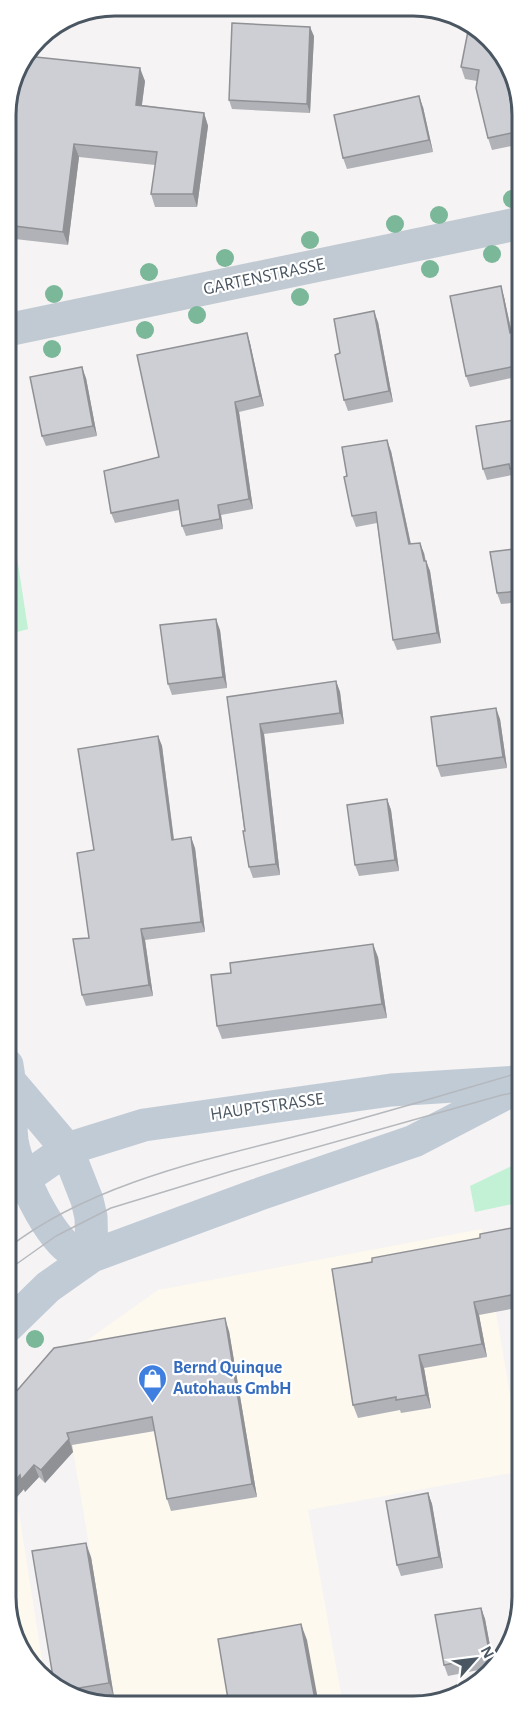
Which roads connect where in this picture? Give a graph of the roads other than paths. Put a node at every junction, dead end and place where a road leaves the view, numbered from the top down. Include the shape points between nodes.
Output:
1 (512, 225) edge
2 (17, 328) edge
3 (512, 1084) edge
4 (16, 1087) edge
5 (512, 1088) edge
6 (67, 1149) junction
7 (16, 1184) edge
8 (92, 1256) junction
9 (16, 1318) edge

1 - 2 street, GARTENSTRASSE
3 - 6 main road, HAUPTSTRASSE via 391,1090 217,1114 144,1125
4 - 6 main road
5 - 8 main road, HAUPTSTRASSE via 414,1141
6 - 7 main road, HAUPTSTRASSE
6 - 8 main road via 91,1217
7 - 8 main road via 56,1236 75,1253
8 - 9 main road, HAUPTSTRASSE via 48,1287

